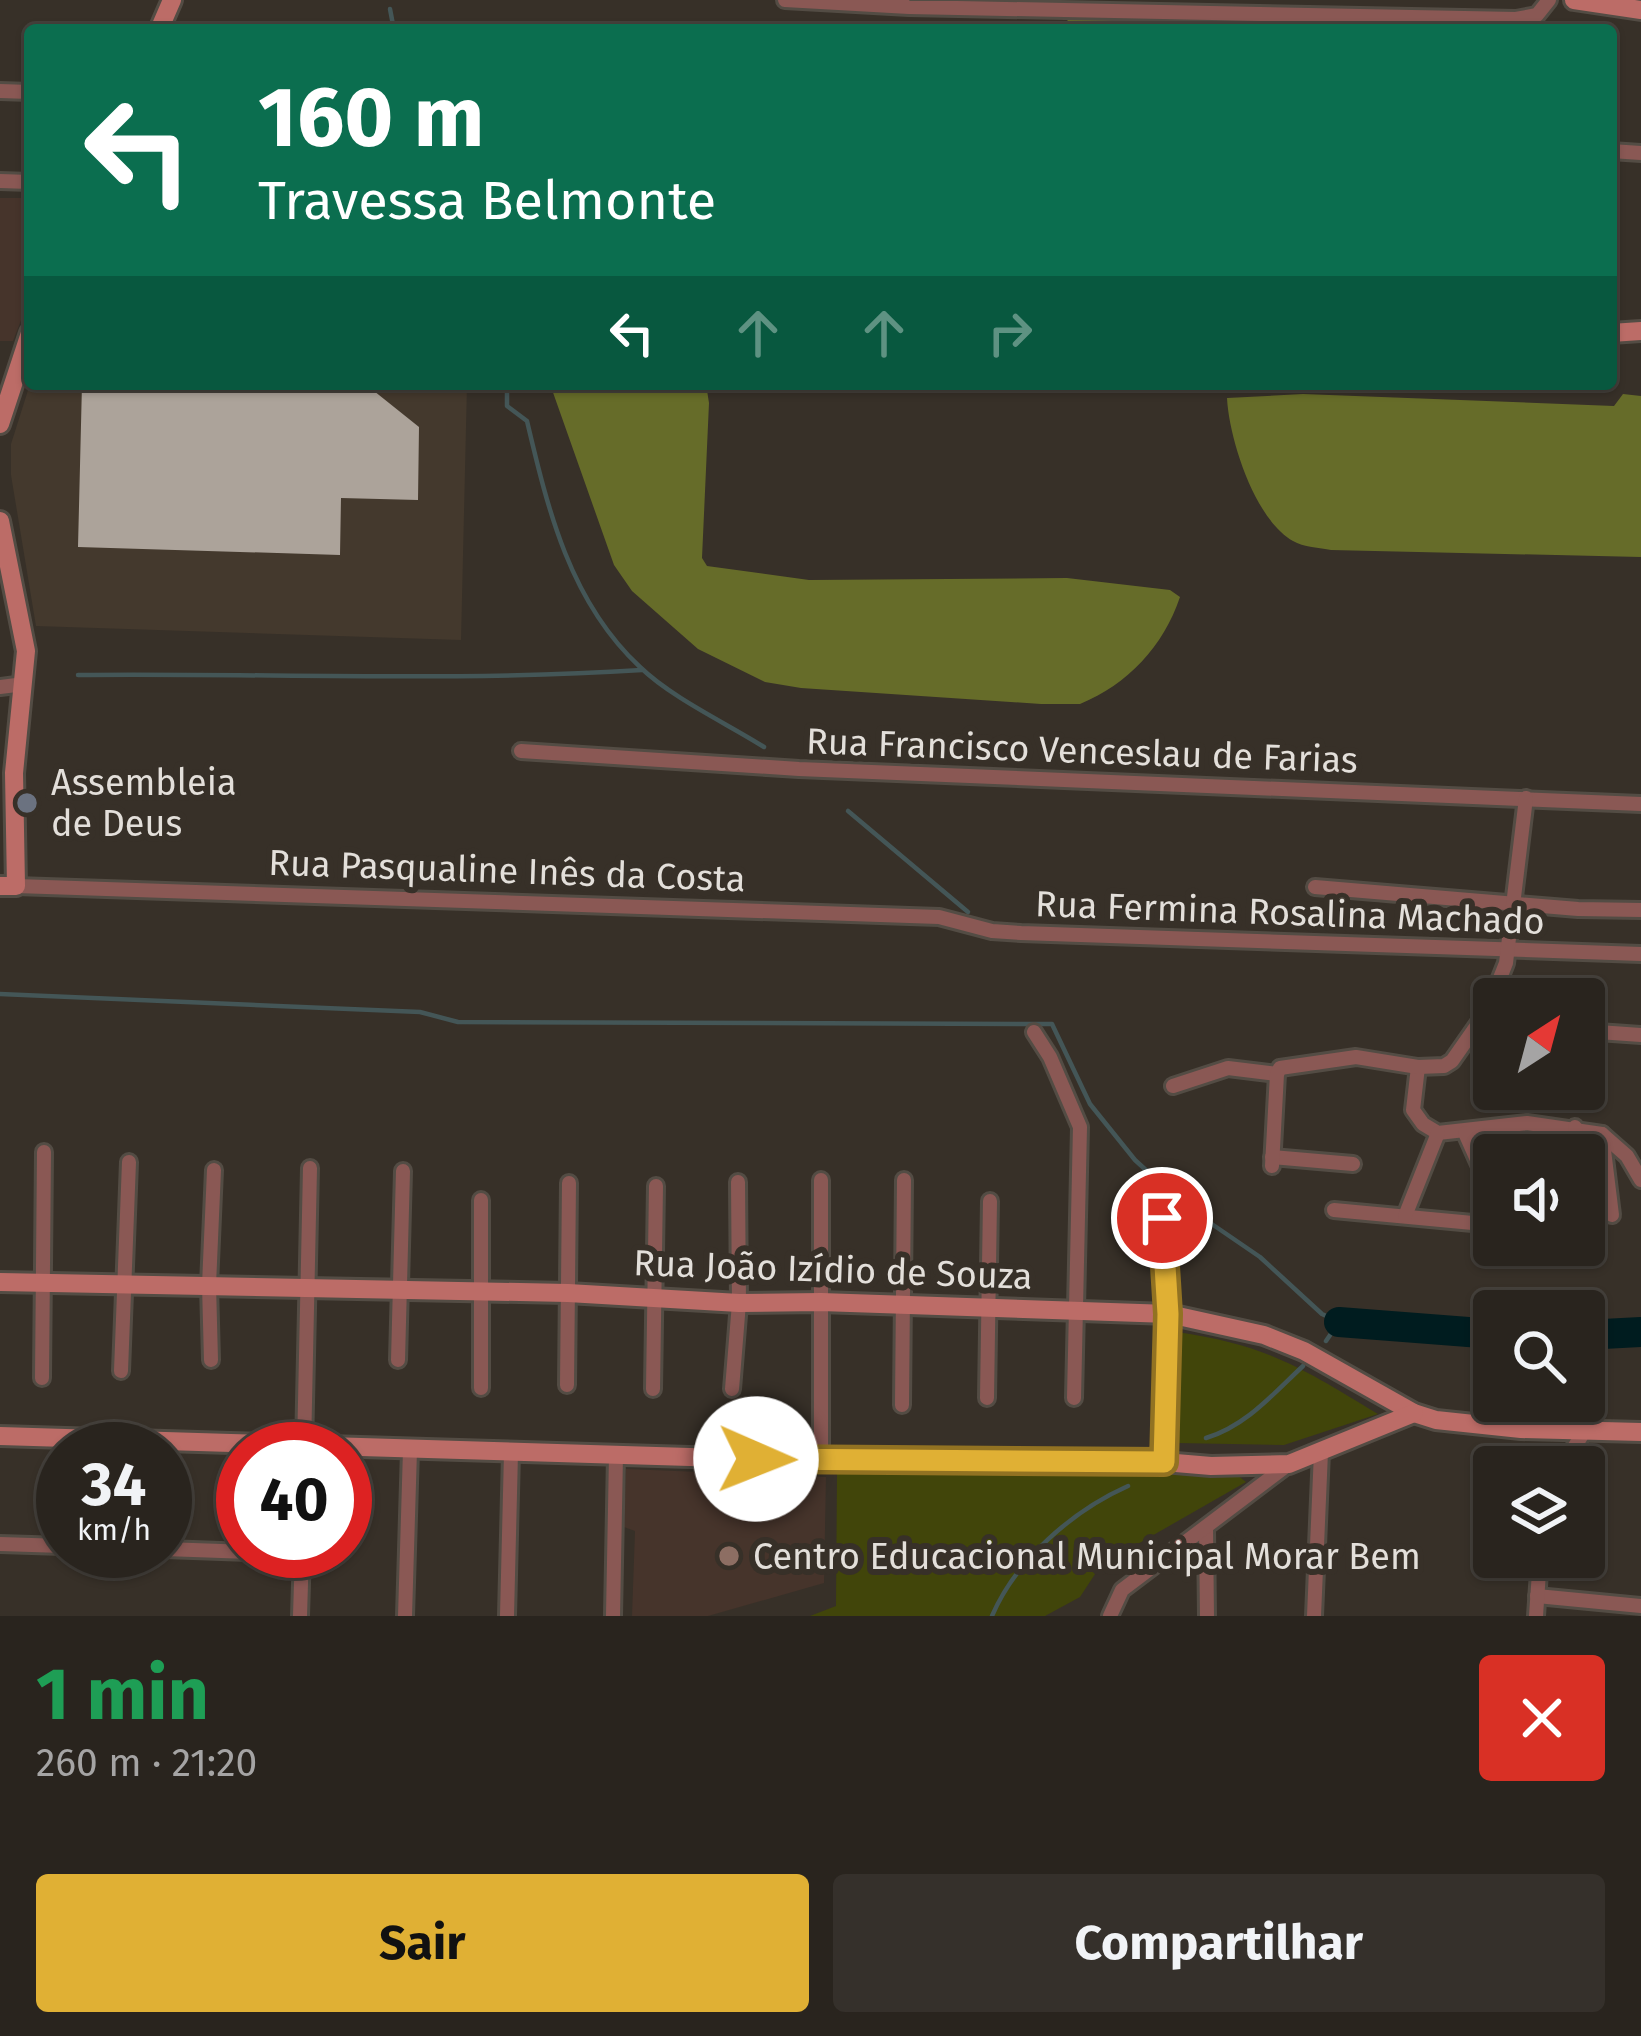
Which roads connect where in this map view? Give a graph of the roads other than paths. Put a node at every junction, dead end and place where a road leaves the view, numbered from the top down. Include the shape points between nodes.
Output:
1 (785, 0) edge
2 (1549, 0) edge
3 (1574, 0) edge
4 (1641, 10) edge
5 (1454, 24) edge
6 (24, 351) edge
7 (0, 424) edge
8 (0, 521) edge
9 (24, 684) junction
10 (0, 687) edge
11 (521, 752) dead end
12 (1526, 799) junction
13 (1641, 804) edge
14 (8, 886) edge
15 (1316, 887) dead end
16 (1516, 904) junction
17 (1641, 910) edge
18 (939, 917) joint
19 (1508, 950) junction
20 (1641, 954) edge
21 (1500, 978) edge
22 (1034, 1032) dead end
23 (1605, 1032) edge
24 (1641, 1035) edge
25 (1473, 1038) edge
26 (1418, 1067) junction
27 (1276, 1074) junction
28 (1172, 1086) dead end
29 (1575, 1127) junction
30 (1438, 1133) junction
31 (1465, 1133) junction
32 (1576, 1134) edge
33 (1602, 1134) edge
34 (1605, 1137) edge
35 (44, 1151) dead end
36 (1473, 1151) edge
37 (1605, 1158) edge
38 (129, 1162) dead end
39 (1353, 1164) dead end
40 (310, 1168) dead end
41 (214, 1170) dead end
42 (403, 1171) dead end
43 (821, 1180) dead end
44 (904, 1180) dead end
45 (1641, 1180) edge
46 (738, 1182) dead end
47 (569, 1183) dead end
48 (656, 1186) dead end
49 (481, 1201) dead end
50 (990, 1201) dead end
51 (1334, 1210) dead end
52 (1180, 1214) dead end
53 (1612, 1215) dead end
54 (1405, 1216) junction
55 (1473, 1223) edge
56 (0, 1282) edge
57 (43, 1284) junction
58 (122, 1285) junction
59 (209, 1285) junction
60 (307, 1289) junction
61 (398, 1290) junction
62 (568, 1292) junction
63 (484, 1293) junction
64 (652, 1298) junction
65 (821, 1301) junction
66 (739, 1303) junction
67 (988, 1306) junction
68 (904, 1307) junction
69 (1076, 1309) junction
70 (1168, 1314) junction
71 (212, 1360) dead end
72 (398, 1360) dead end
73 (122, 1371) dead end
74 (42, 1378) dead end
75 (566, 1385) dead end
76 (481, 1388) dead end
77 (653, 1389) dead end
78 (731, 1389) dead end
79 (987, 1398) dead end
80 (1074, 1398) dead end
81 (902, 1405) dead end
82 (1414, 1413) junction
83 (304, 1422) edge
84 (1585, 1430) junction
85 (1641, 1432) edge
86 (0, 1436) edge
87 (216, 1445) edge
88 (1575, 1446) edge
89 (372, 1449) edge
90 (410, 1450) junction
91 (1321, 1452) junction
92 (511, 1453) junction
93 (616, 1455) junction
94 (821, 1460) junction
95 (1164, 1462) junction
96 (1289, 1464) junction
97 (1206, 1528) junction
98 (0, 1544) edge
99 (36, 1545) edge
100 (301, 1578) edge
101 (1538, 1578) edge
102 (1537, 1595) junction
103 (1641, 1606) edge
104 (300, 1616) edge
105 (406, 1616) edge
106 (508, 1616) edge
107 (613, 1616) edge
108 (1110, 1616) edge
109 (1207, 1616) edge
110 (1314, 1616) edge
111 (1536, 1616) edge

1 - 5 street
2 - 5 street via 1528,18
3 - 4 street
6 - 7 street
8 - 9 street via 25,638
9 - 10 street
9 - 14 street
11 - 12 street, Rua Francisco Venceslau de Farias
12 - 13 street, Rua Francisco Venceslau de Farias
12 - 16 street
14 - 18 street, Rua Pasqualine Inês da Costa
15 - 16 street
16 - 17 street
16 - 19 street
18 - 19 street, Rua Fermina Rosalina Machado via 1021,933
19 - 20 street, Rua Fermina Rosalina Machado
19 - 21 street
22 - 69 street via 1080,1127
23 - 24 street
25 - 26 street via 1444,1066
26 - 27 street via 1356,1057 1288,1065
26 - 30 street via 1413,1110
27 - 28 street via 1228,1068
27 - 39 street via 1272,1161
29 - 31 street via 1514,1124
29 - 32 street
29 - 33 street
30 - 31 street
30 - 54 street
31 - 36 street
34 - 45 street
35 - 57 street
37 - 53 street
38 - 58 street
40 - 60 street
41 - 59 street
42 - 61 street
43 - 65 street
44 - 68 street
46 - 66 street
47 - 62 street
48 - 64 street
49 - 63 street
50 - 67 street
51 - 54 street
52 - 70 street via 1162,1226
54 - 55 street
56 - 57 street, Rua João Izídio de Souza
57 - 58 street, Rua João Izídio de Souza
57 - 74 street
58 - 59 street, Rua João Izídio de Souza
58 - 73 street
59 - 60 street, Rua João Izídio de Souza
59 - 71 street
60 - 61 street, Rua João Izídio de Souza
60 - 83 street
61 - 63 street, Rua João Izídio de Souza
61 - 72 street
62 - 63 street, Rua João Izídio de Souza
62 - 64 street, Rua João Izídio de Souza
62 - 75 street
63 - 76 street
64 - 66 street, Rua João Izídio de Souza
64 - 77 street
65 - 66 street, Rua João Izídio de Souza
65 - 68 street, Rua João Izídio de Souza
65 - 94 street
66 - 78 street
67 - 68 street, Rua João Izídio de Souza
67 - 69 street, Rua João Izídio de Souza
67 - 79 street
68 - 81 street
69 - 70 street, Rua João Izídio de Souza
69 - 80 street
70 - 82 street, Rua João Izídio de Souza via 1304,1351
70 - 95 street
82 - 84 street, Rua João Izídio de Souza
82 - 91 street
84 - 85 street, Rua João Izídio de Souza
84 - 88 street
86 - 87 street
89 - 90 street
90 - 92 street
90 - 105 street
91 - 96 street
91 - 110 street
92 - 93 street
92 - 106 street
93 - 94 street
93 - 107 street
94 - 95 street
95 - 96 street
96 - 97 street
97 - 108 street via 1122,1590
97 - 109 street
98 - 99 street
100 - 104 street
101 - 102 street
102 - 103 street
102 - 111 street

